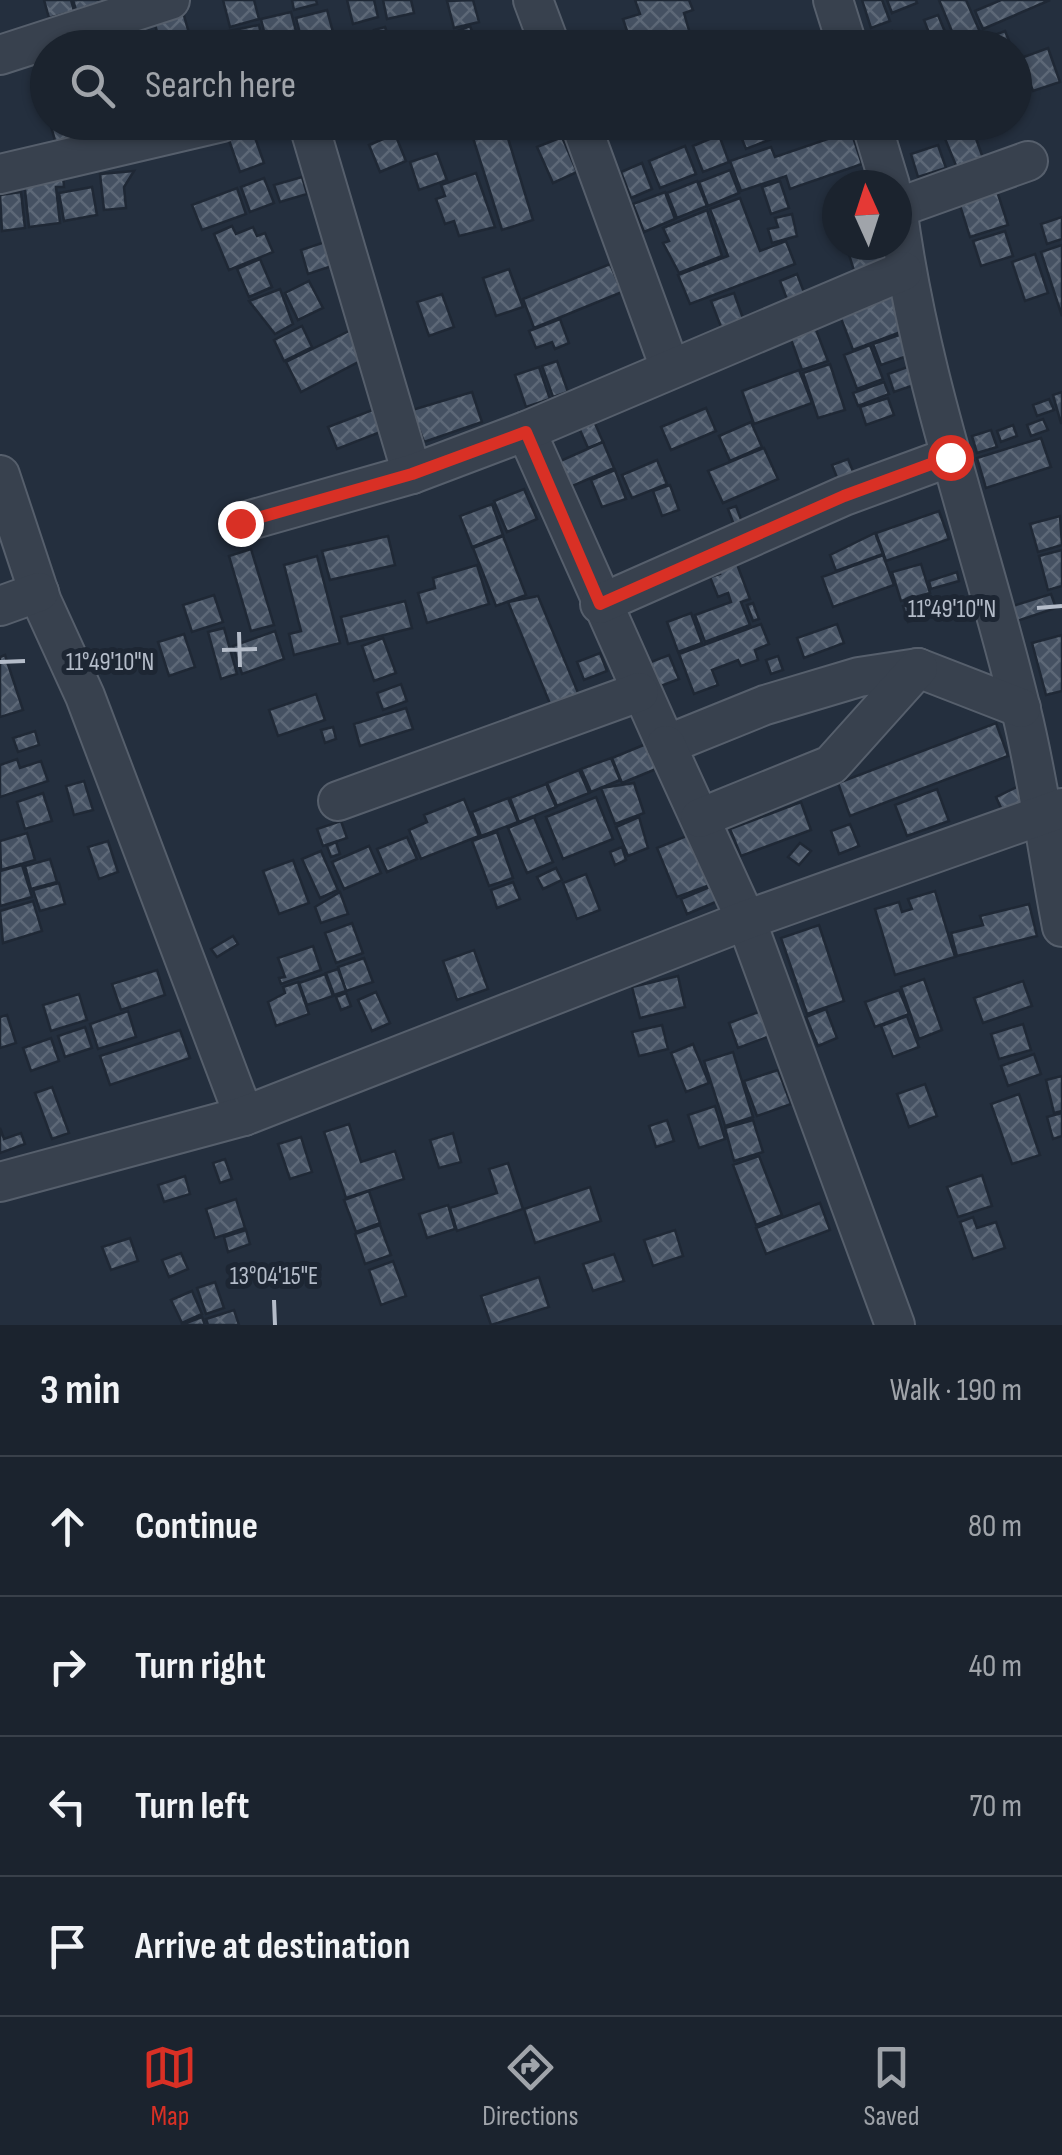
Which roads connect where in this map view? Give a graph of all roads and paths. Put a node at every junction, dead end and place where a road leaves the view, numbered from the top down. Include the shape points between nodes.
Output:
1 (170, 0) edge
2 (533, 0) edge
3 (833, 0) edge
4 (77, 30) edge
5 (545, 30) edge
6 (842, 30) edge
7 (30, 45) edge
8 (0, 55) edge
9 (145, 140) edge
10 (313, 140) edge
11 (587, 140) edge
12 (876, 140) edge
13 (1028, 160) dead end
14 (885, 170) edge
15 (0, 174) edge
16 (912, 202) edge
17 (902, 260) edge
18 (903, 270) junction
19 (670, 368) junction
20 (526, 432) junction
21 (950, 457) junction
22 (412, 474) junction
23 (0, 475) edge
24 (240, 523) dead end
25 (39, 592) junction
26 (600, 604) junction
27 (0, 606) edge
28 (918, 668) junction
29 (638, 692) junction
30 (1021, 708) junction
31 (666, 745) junction
32 (338, 800) dead end
33 (1053, 812) edge
34 (700, 818) junction
35 (746, 920) junction
36 (1062, 927) edge
37 (244, 1116) junction
38 (0, 1182) edge
39 (895, 1325) edge

1 - 4 street
2 - 5 street
3 - 6 street
7 - 8 street
9 - 15 street
10 - 22 street
11 - 19 street
12 - 14 street
13 - 16 street
17 - 18 street
18 - 19 street
18 - 21 street
19 - 20 street
20 - 22 street
20 - 26 street
21 - 26 street via 844,496
21 - 30 street
22 - 24 street
23 - 25 street
25 - 27 street
25 - 37 street
26 - 29 street
28 - 30 street
28 - 31 street via 765,705
28 - 34 street via 831,765
29 - 31 street
29 - 32 street
30 - 33 street
31 - 34 street
33 - 35 street
33 - 36 street
34 - 35 street
35 - 37 street
35 - 39 street
37 - 38 street

